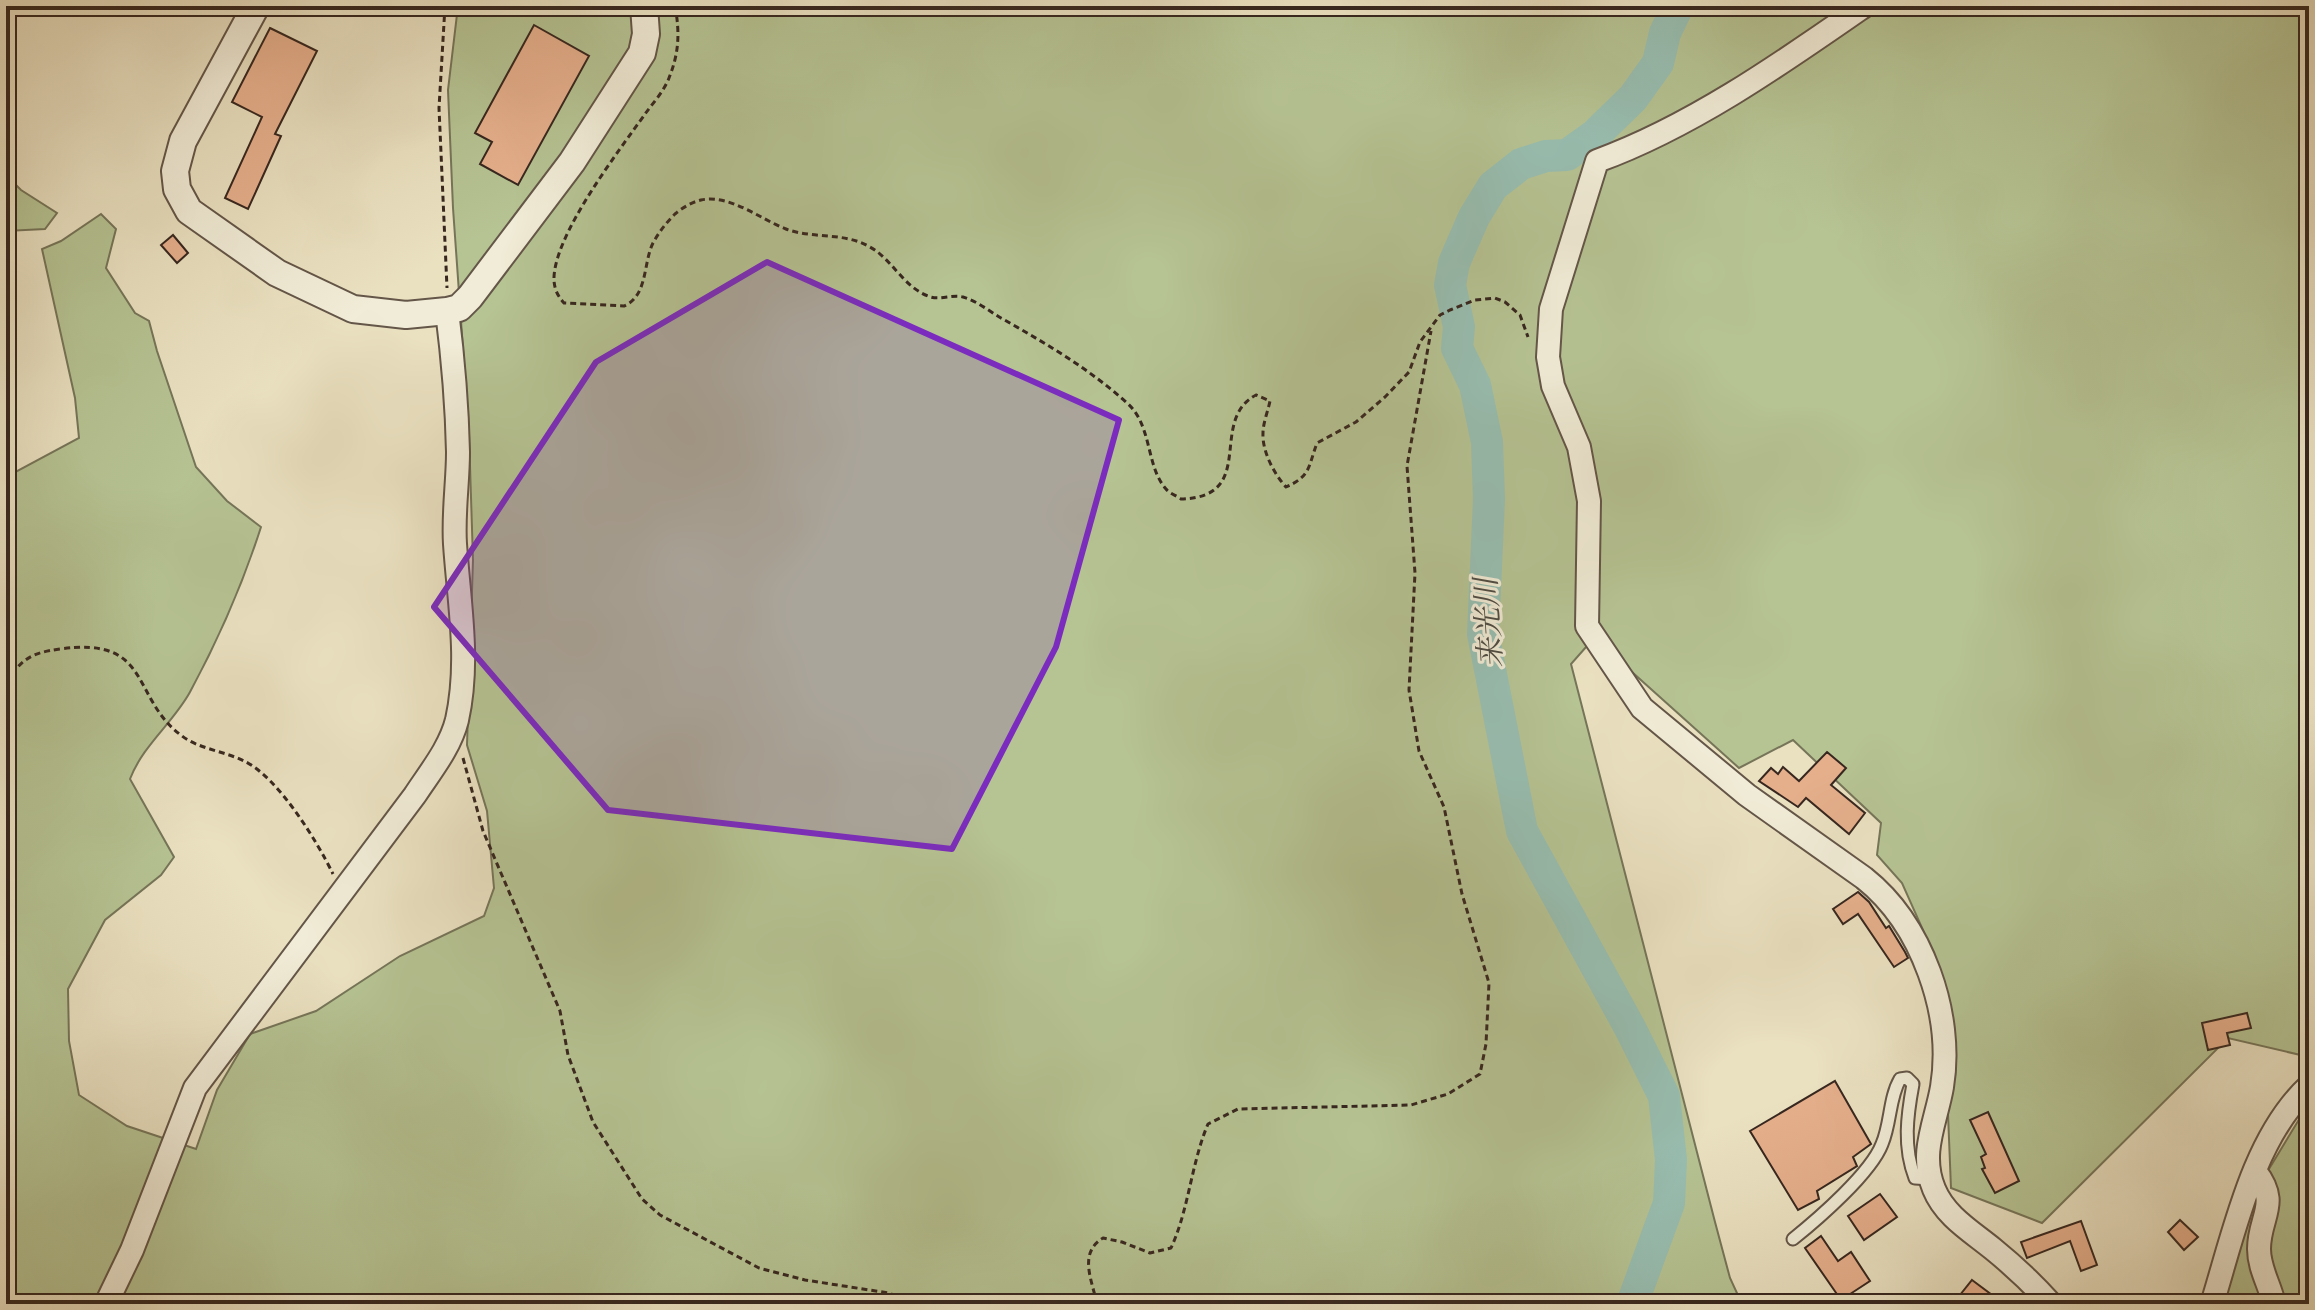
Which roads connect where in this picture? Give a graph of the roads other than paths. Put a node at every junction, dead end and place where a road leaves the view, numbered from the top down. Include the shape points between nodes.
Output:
1 (256, 6) edge
2 (644, 6) edge
3 (1864, 6) edge
4 (447, 311) junction
5 (2309, 1086) edge
6 (2255, 1171) junction
7 (1931, 1180) junction
8 (1793, 1239) dead end
9 (106, 1304) edge
10 (2051, 1304) edge
11 (2212, 1304) edge
12 (2274, 1304) edge

1 - 4 street via 183,141 175,171 177,189 189,211 277,273 353,309 406,315
2 - 4 street via 642,53 618,91 572,162 470,297
3 - 7 street via 1784,62 1642,145 1597,161 1551,309 1548,357 1553,386 1579,447 1589,501 1587,626 1642,708 1747,795 1880,890 1924,953 1937,996 1944,1056 1927,1146
4 - 9 street via 458,454 455,541 465,647 456,723 415,795 195,1088
5 - 6 street via 2280,1121
6 - 11 street
6 - 12 street via 2269,1199 2259,1247
7 - 8 lane via 1915,1178 1910,1163 1906,1144 1913,1084 1900,1079 1875,1158
7 - 10 street via 1943,1206

